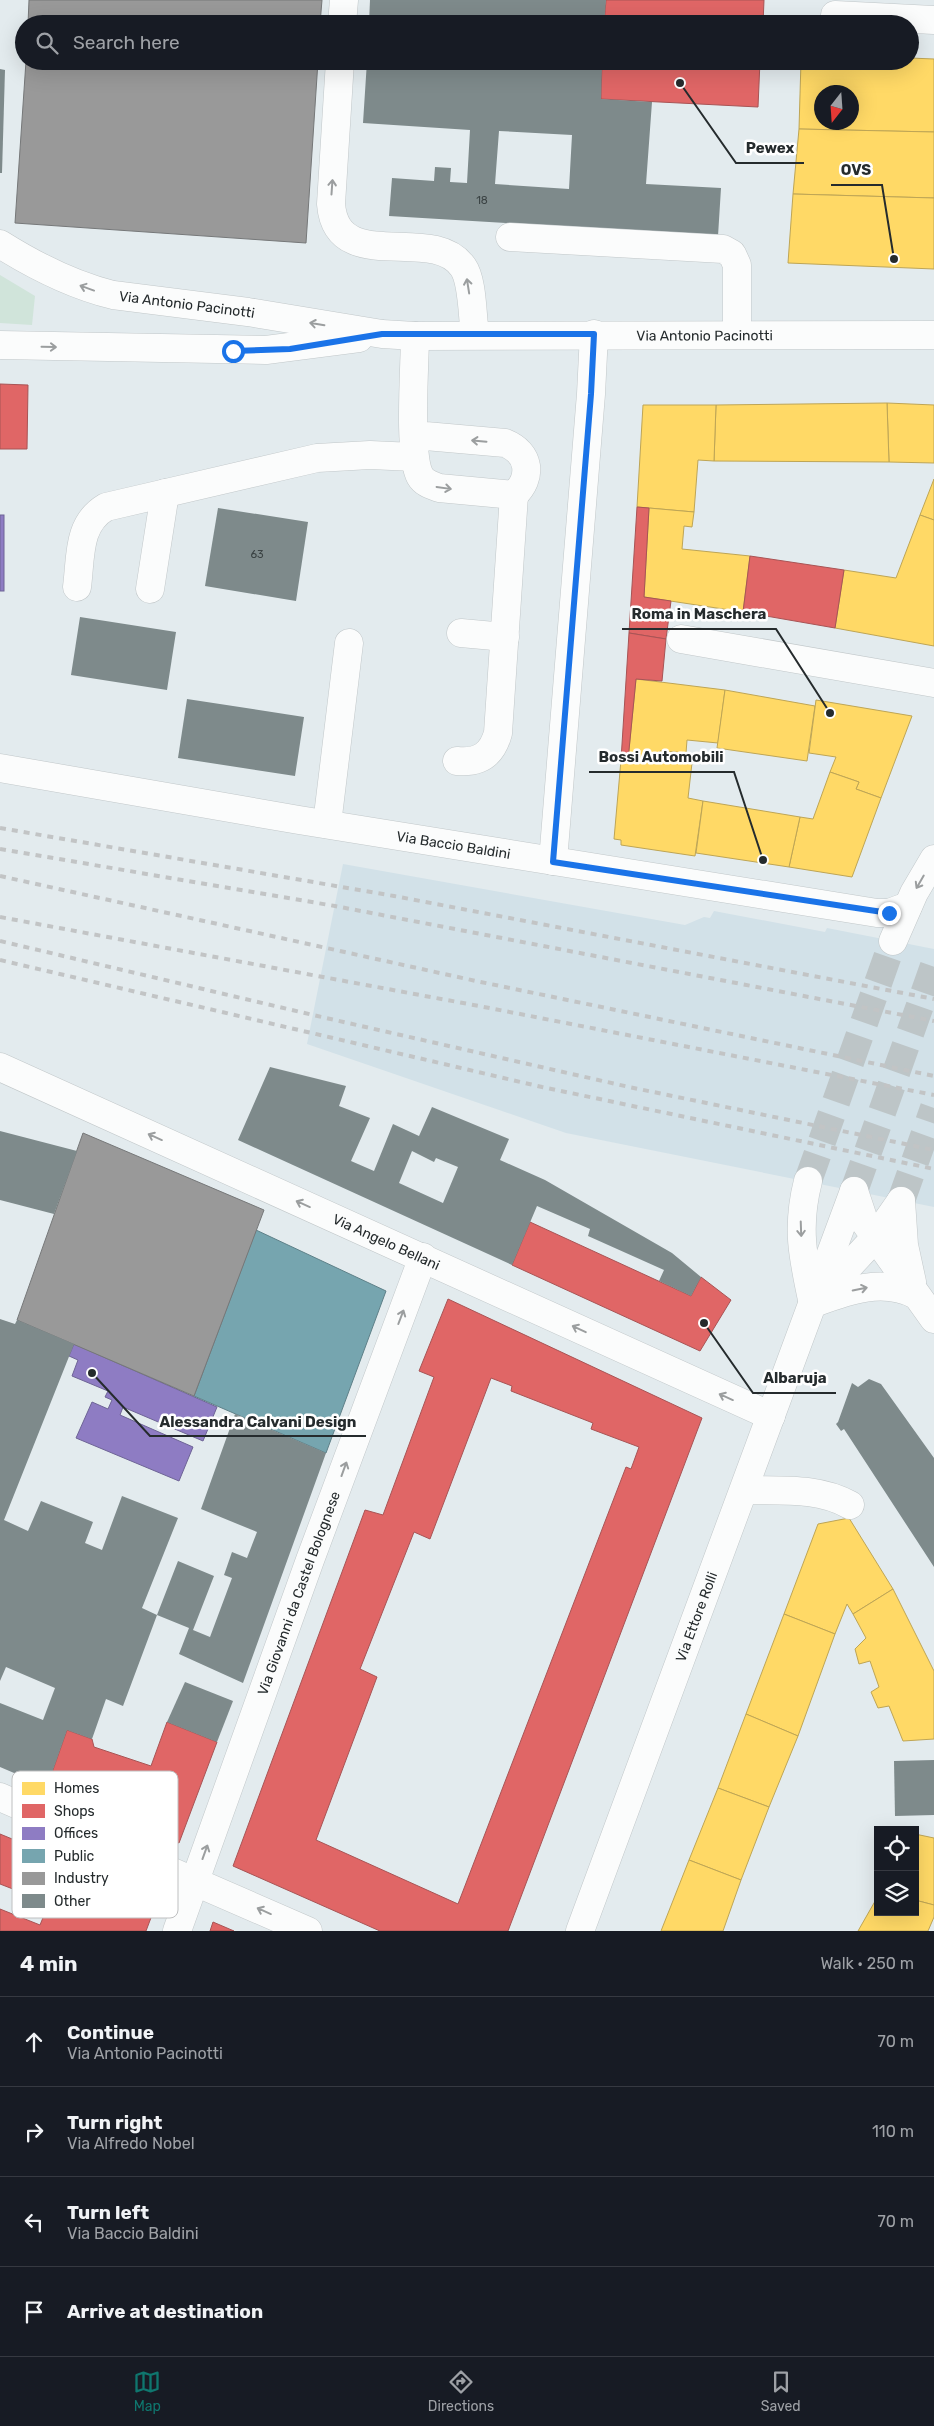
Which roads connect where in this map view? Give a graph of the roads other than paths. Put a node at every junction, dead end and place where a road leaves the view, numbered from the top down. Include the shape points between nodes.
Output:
1 (344, 0) edge
2 (343, 15) edge
3 (919, 19) edge
4 (934, 20) edge
5 (339, 70) edge
6 (510, 237) dead end
7 (0, 244) edge
8 (382, 334) junction
9 (475, 334) junction
10 (594, 334) junction
11 (737, 334) junction
12 (934, 335) edge
13 (415, 336) junction
14 (0, 345) edge
15 (414, 446) junction
16 (164, 494) junction
17 (514, 495) junction
18 (77, 587) dead end
19 (150, 589) dead end
20 (462, 633) dead end
21 (505, 637) junction
22 (681, 639) dead end
23 (350, 643) dead end
24 (934, 683) edge
25 (457, 760) dead end
26 (0, 768) edge
27 (327, 824) junction
28 (934, 859) edge
29 (553, 862) junction
30 (908, 906) junction
31 (893, 941) tunnel mouth
32 (0, 1067) edge
33 (808, 1181) tunnel mouth
34 (875, 1238) junction
35 (423, 1258) junction
36 (916, 1295) junction
37 (814, 1304) junction
38 (934, 1319) edge
39 (771, 1416) junction
40 (745, 1490) junction
41 (850, 1505) dead end
42 (0, 1796) edge
43 (12, 1801) edge
44 (178, 1874) edge
45 (195, 1881) junction
46 (177, 1931) edge
47 (308, 1931) edge
48 (580, 1931) edge

1 - 2 street
3 - 4 street
9 -> 5 street via 466,275 463,267 450,255 363,243 342,233 336,224 331,204
6 - 11 street via 724,249 732,254 738,265
8 -> 7 street, Via Antonio Pacinotti via 248,312 113,295 46,270
8 - 13 street, Via Antonio Pacinotti
14 -> 8 street, Via Antonio Pacinotti via 266,350
9 - 10 street, Via Antonio Pacinotti
9 - 13 street, Via Antonio Pacinotti
10 - 11 street, Via Antonio Pacinotti
10 - 29 street
11 - 12 street, Via Antonio Pacinotti
13 - 15 street
15 - 16 street via 317,458
15 -> 17 street via 421,478 427,484
17 -> 15 street via 523,487 526,476 521,452 515,447 505,443
16 - 18 street via 106,507 88,521
16 - 19 street
17 - 21 street
20 - 21 street
21 - 25 street via 496,740 486,756 478,760
22 - 24 street
23 - 27 street
26 - 27 street, Via Baccio Baldini
27 - 29 street, Via Baccio Baldini
28 -> 30 street
29 - 30 street, Via Baccio Baldini via 877,913 889,913
30 - 31 street
35 -> 32 street, Via Angelo Bellani
33 -> 37 street via 800,1233
34 - 36 street
34 - 36 street, Via Ettore Rolli via 901,1201 906,1264
34 - 37 street, Via Ettore Rolli
34 - 37 street, Via Ettore Rolli via 864,1221 854,1191
39 -> 35 street, Via Angelo Bellani
45 -> 35 street, Via Giovanni da Castel Bolognese
37 -> 36 street via 870,1287 894,1288
36 - 38 street
37 - 39 street, Via Ettore Rolli
39 - 40 street, Via Ettore Rolli
40 - 41 street via 819,1492
40 - 48 street, Via Ettore Rolli
42 - 43 street
44 - 45 street
45 - 46 street, Via Giovanni da Castel Bolognese
47 -> 45 street

